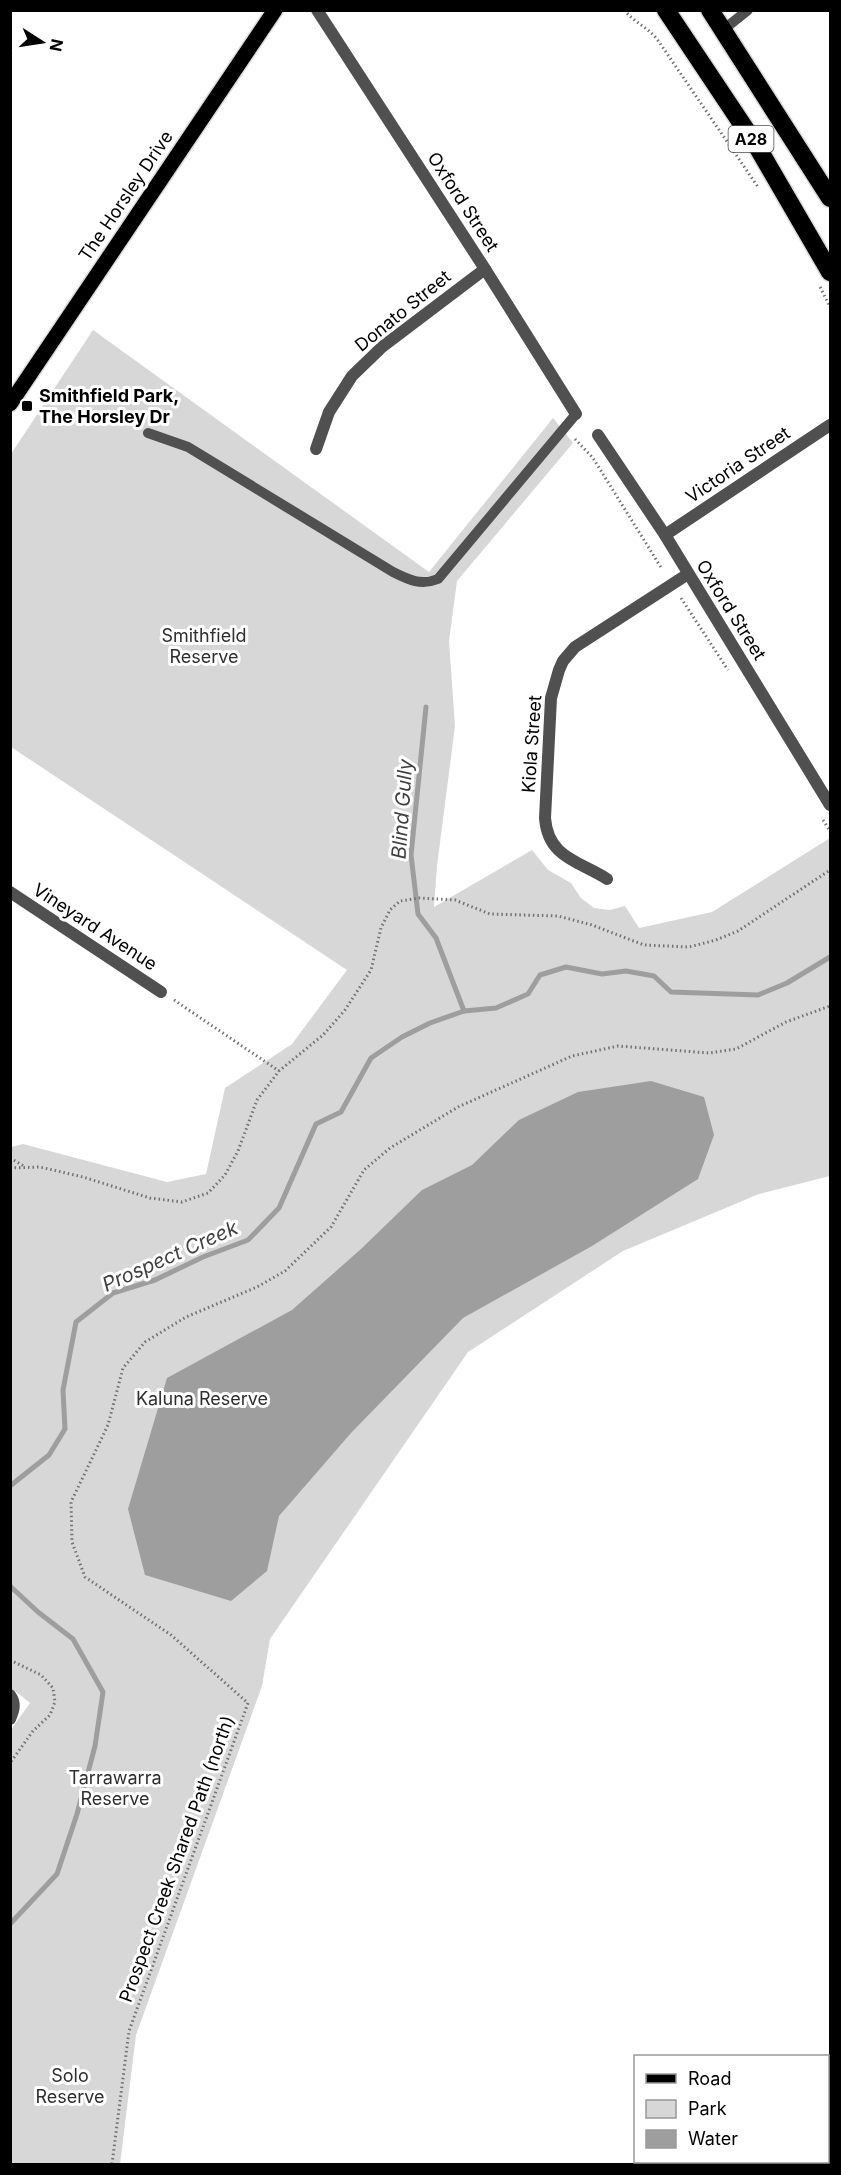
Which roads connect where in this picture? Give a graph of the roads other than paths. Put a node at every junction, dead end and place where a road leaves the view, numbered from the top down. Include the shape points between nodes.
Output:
1 (275, 10) edge
2 (317, 10) edge
3 (666, 10) edge
4 (710, 10) edge
5 (748, 10) edge
6 (723, 30) junction
7 (831, 198) edge
8 (485, 269) junction
9 (831, 272) edge
10 (10, 404) edge
11 (576, 414) joint
12 (831, 424) edge
13 (148, 433) dead end
14 (598, 435) dead end
15 (316, 449) dead end
16 (665, 534) junction
17 (688, 574) junction
18 (831, 805) edge
19 (607, 879) dead end
20 (10, 892) edge
21 (161, 992) road end
22 (12, 1698) edge
23 (10, 1719) edge

1 - 10 main road, The Horsley Drive
2 - 8 street, Oxford Street
3 - 9 highway, A28 via 758,148
4 - 6 highway, A28
5 - 6 lane
6 - 7 highway, A28
8 - 11 street, Oxford Street
8 - 15 street, Donato Street via 382,347 352,376 328,412
11 - 13 lane via 438,579 426,584 393,572 189,447
12 - 16 street, Victoria Street
14 - 16 street, Oxford Street
16 - 17 street, Oxford Street
17 - 18 street, Oxford Street
17 - 19 street, Kiola Street via 574,647 563,661 553,688 545,818 548,835 561,854
20 - 21 street, Vineyard Avenue
22 - 23 street via 14,1710

